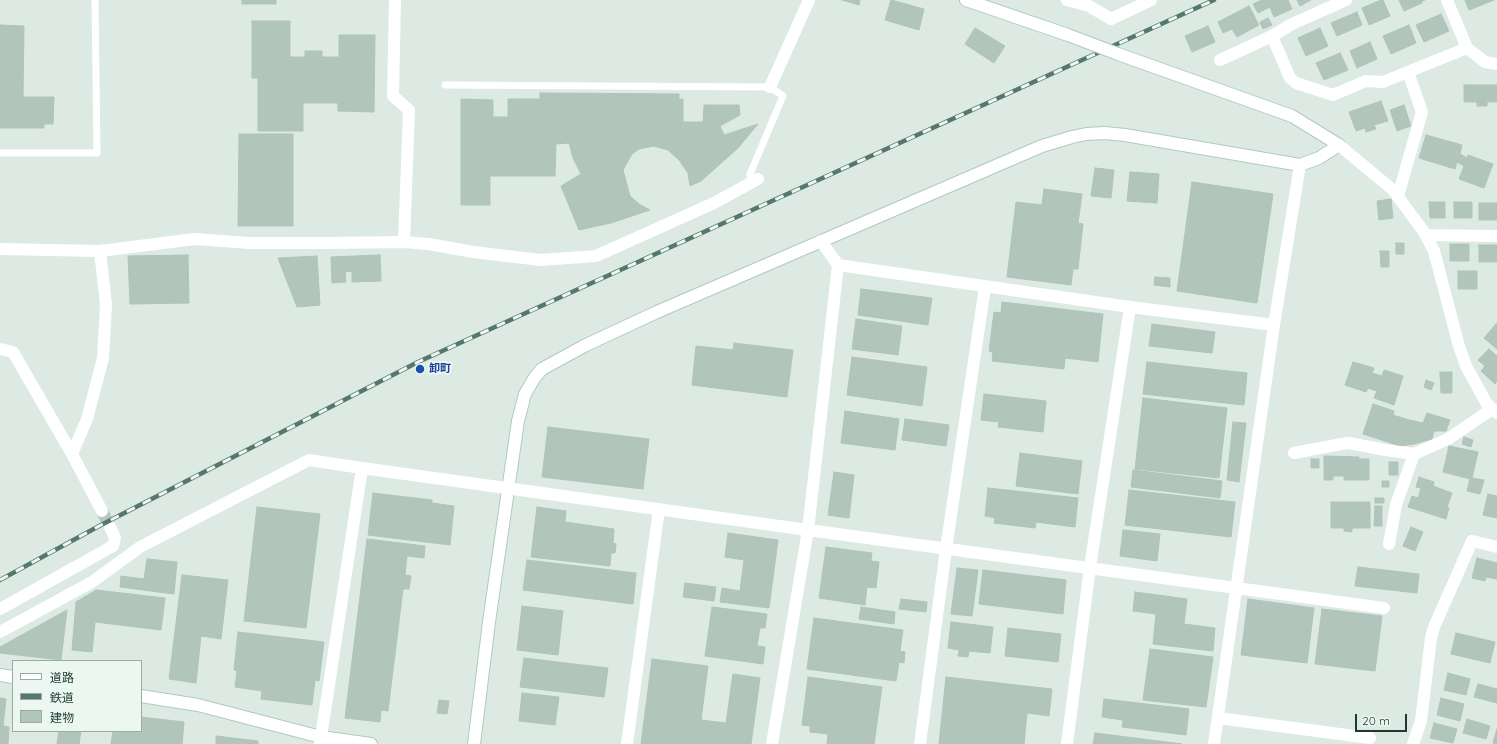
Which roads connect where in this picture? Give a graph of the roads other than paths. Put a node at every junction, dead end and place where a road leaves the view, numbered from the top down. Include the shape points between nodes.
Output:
1 (95, 0) edge
2 (395, 0) edge
3 (809, 0) edge
4 (966, 0) edge
5 (1067, 0) edge
6 (1151, 0) edge
7 (1346, 0) edge
8 (1447, 0) edge
9 (1272, 36) junction
10 (1467, 48) junction
11 (1220, 60) dead end
12 (1497, 64) edge
13 (1408, 72) junction
14 (445, 85) dead end
15 (770, 87) junction
16 (1340, 145) junction
17 (0, 153) edge
18 (1300, 165) junction
19 (755, 181) joint
20 (1398, 196) junction
21 (1426, 235) junction
22 (1497, 236) edge
23 (821, 241) junction
24 (404, 242) junction
25 (0, 249) edge
26 (100, 250) junction
27 (838, 265) junction
28 (985, 287) junction
29 (1130, 307) junction
30 (1274, 325) junction
31 (0, 349) edge
32 (1494, 411) edge
33 (72, 454) junction
34 (1294, 454) dead end
35 (1414, 454) junction
36 (362, 468) junction
37 (509, 488) junction
38 (659, 509) junction
39 (102, 511) tunnel mouth
40 (110, 527) tunnel mouth
41 (808, 530) junction
42 (1389, 544) dead end
43 (1497, 547) edge
44 (946, 548) junction
45 (1090, 567) junction
46 (1237, 587) junction
47 (0, 608) edge
48 (1384, 608) dead end
49 (0, 632) edge
50 (0, 675) edge
51 (12, 677) edge
52 (142, 696) edge
53 (1218, 718) junction
54 (1370, 738) dead end
55 (321, 741) edge
56 (371, 744) edge
57 (474, 744) edge
58 (626, 744) edge
59 (772, 744) edge
60 (920, 744) edge
61 (1067, 744) edge
62 (1214, 744) edge
63 (1413, 744) edge

1 - 17 lane via 97,153
2 - 24 street via 393,96 409,110
3 - 15 street
4 - 16 street, bridge via 1292,116
5 - 6 street via 1089,6 1111,19
7 - 9 street via 1292,24
8 - 10 street
9 - 11 street
9 - 13 street via 1290,78 1296,83 1333,95 1366,81 1383,82
10 - 12 street via 1485,62
10 - 13 street
13 - 20 street via 1422,112
14 - 15 lane
15 - 19 lane via 783,96 750,174
16 - 18 street via 1319,158
16 - 20 street
18 - 23 street via 1125,135 1086,134 1042,146
18 - 30 street
19 - 24 street via 714,203 596,256 541,260
20 - 21 street
21 - 22 street
21 - 32 street via 1434,251 1466,366 1487,404
23 - 27 street
23 - 37 street via 657,312 542,369 525,394 518,421
24 - 26 street via 249,242 195,238
25 - 26 street
26 - 33 street via 106,305 103,358 87,419
27 - 28 street
27 - 41 street
28 - 29 street
28 - 44 street
29 - 30 street
29 - 45 street
30 - 46 street
31 - 33 street via 13,352
32 - 35 street via 1448,440
33 - 39 street
34 - 35 street via 1350,444
35 - 42 street via 1396,505
36 - 37 street
36 - 49 street via 309,460 140,546 92,582
36 - 55 street
37 - 38 street
37 - 57 street via 488,622
38 - 41 street
38 - 58 street
40 - 47 street via 115,538 113,546
41 - 44 street
41 - 59 street
43 - 63 street via 1472,540 1434,627 1422,721
44 - 45 street
44 - 60 street
45 - 46 street
45 - 61 street
46 - 48 street
46 - 53 street
50 - 51 street
52 - 55 street via 198,705
53 - 54 street
53 - 62 street
55 - 56 street

